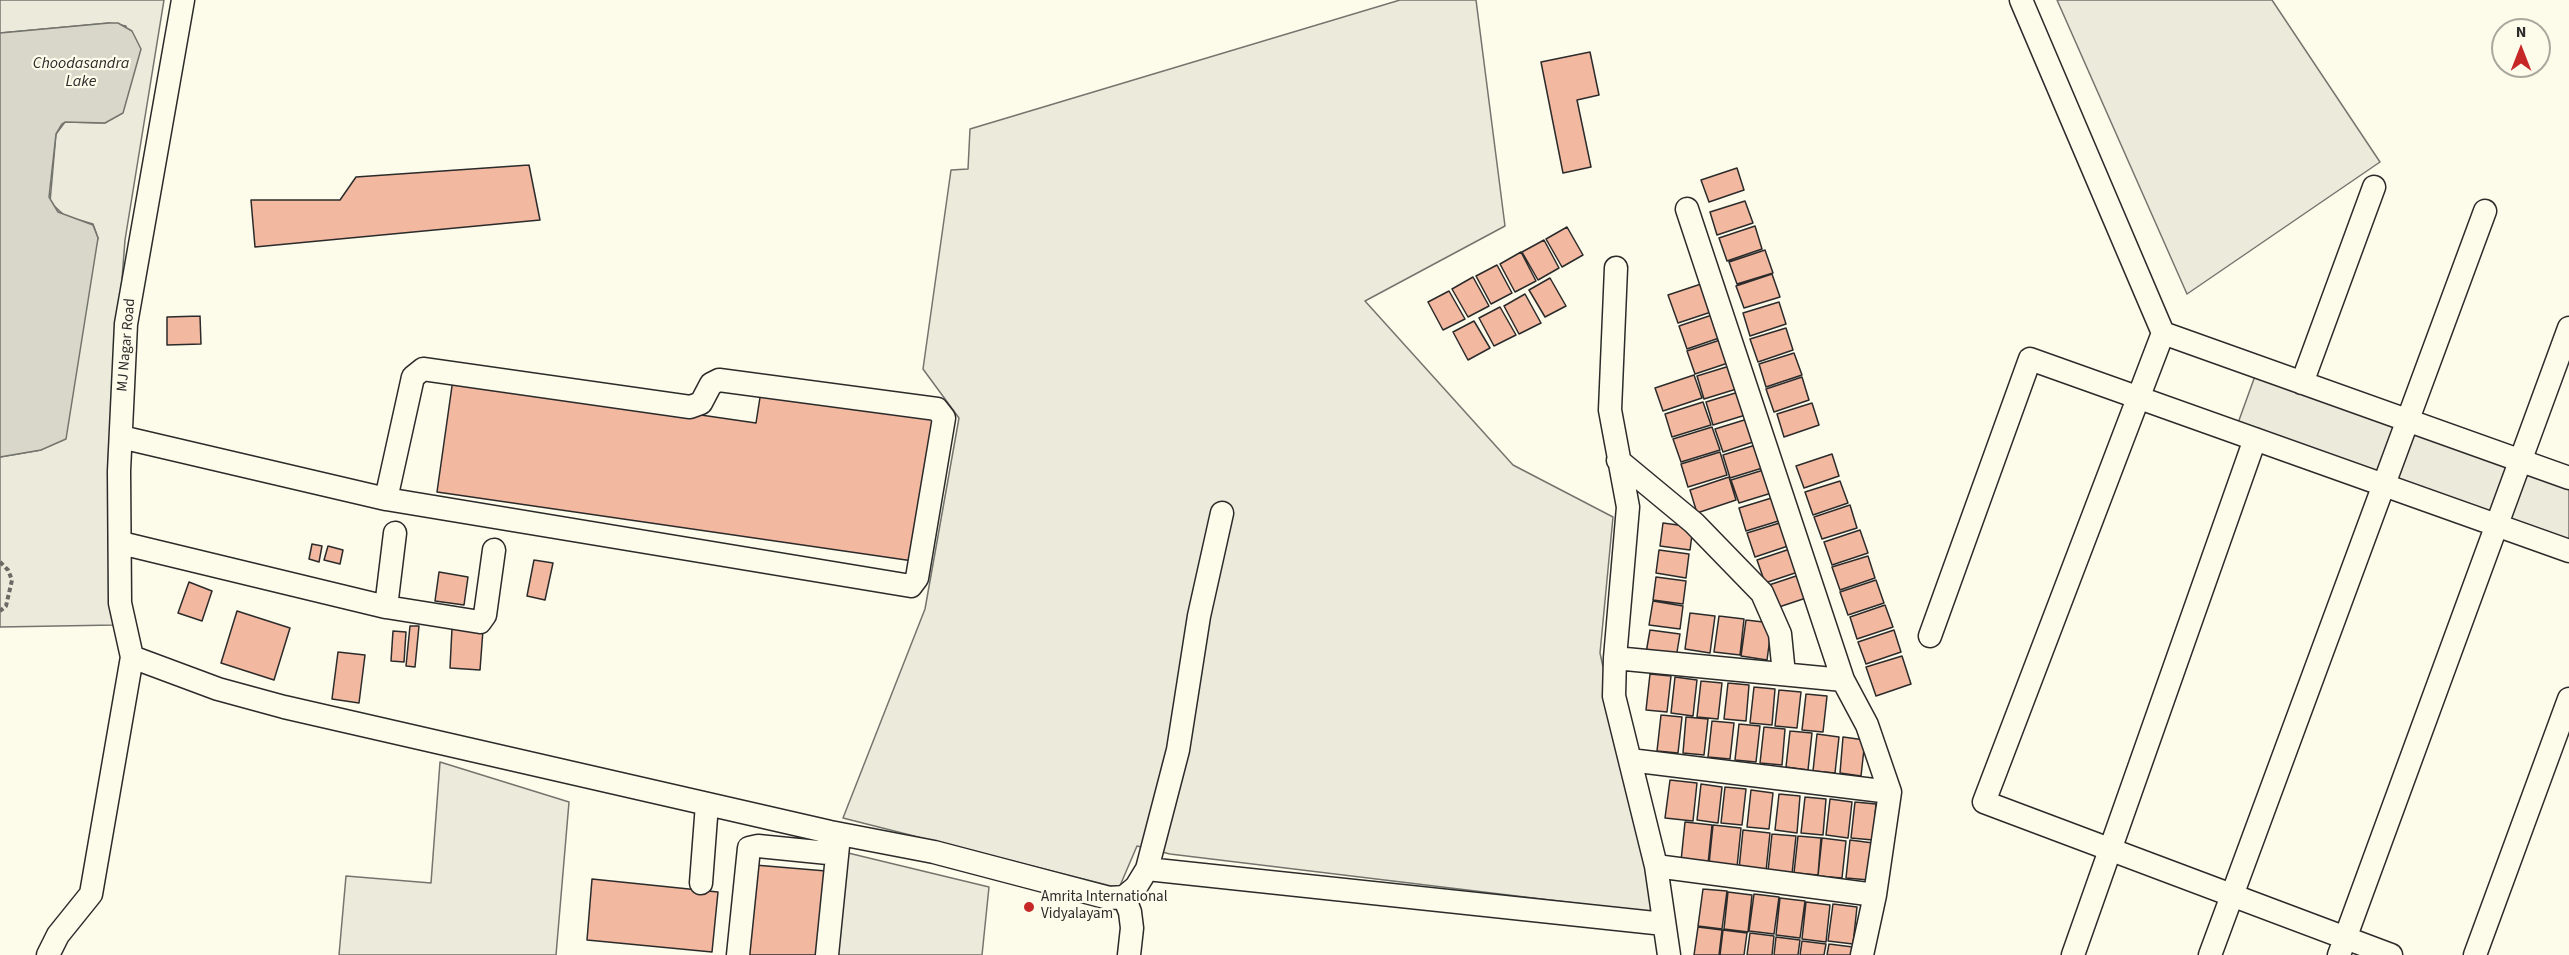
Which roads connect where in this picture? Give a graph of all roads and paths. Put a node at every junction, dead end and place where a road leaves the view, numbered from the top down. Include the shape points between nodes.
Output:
1 (183, 0) edge
2 (2021, 0) edge
3 (2374, 188) dead end
4 (1687, 209) dead end
5 (2485, 211) dead end
6 (1616, 268) dead end
7 (2569, 328) edge
8 (2163, 333) junction
9 (2302, 383) junction
10 (2138, 397) junction
11 (2407, 420) junction
12 (121, 437) junction
13 (2255, 439) junction
14 (1618, 460) junction
15 (2520, 461) junction
16 (2569, 478) edge
17 (2384, 485) junction
18 (386, 499) junction
19 (1222, 513) dead end
20 (2497, 525) junction
21 (395, 533) dead end
22 (121, 543) junction
23 (494, 550) dead end
24 (2569, 551) edge
25 (0, 562) edge
26 (386, 607) junction
27 (0, 611) edge
28 (1930, 636) dead end
29 (132, 657) junction
30 (1615, 658) junction
31 (1784, 674) junction
32 (1843, 680) junction
33 (2569, 699) edge
34 (1630, 760) junction
35 (1890, 792) junction
36 (707, 804) junction
37 (834, 843) junction
38 (2110, 849) junction
39 (1656, 866) junction
40 (1147, 868) junction
41 (701, 883) dead end
42 (1875, 895) junction
43 (2232, 895) junction
44 (1124, 897) junction
45 (1664, 924) junction
46 (2342, 946) edge
47 (48, 955) edge
48 (738, 955) edge
49 (827, 955) edge
50 (1129, 955) edge
51 (1669, 955) edge
52 (1862, 955) edge
53 (2073, 955) edge
54 (2210, 955) edge
55 (2391, 955) edge
56 (2475, 955) edge

1 - 12 street, MJ Nagar Road via 126,324
2 - 8 street
3 - 9 street
4 - 32 street
5 - 11 street
6 - 14 street via 1610,410
7 - 15 street
8 - 9 street
8 - 10 street
9 - 11 street
10 - 13 street
10 - 28 street via 2030,358
10 - 38 street via 1984,802
11 - 15 street
11 - 17 street
12 - 18 street
12 - 22 street, MJ Nagar Road
13 - 17 street
13 - 38 street
14 - 30 street via 1629,507
14 - 31 street via 1694,523 1762,593 1780,634
15 - 16 street
15 - 20 street
17 - 20 street
17 - 43 street
18 - 18 street via 911,586 917,578 944,418 938,409 719,380 711,384 700,403 690,407 423,369 413,377
19 - 40 street via 1198,616 1178,750
20 - 24 street
20 - 46 street
21 - 26 street
22 - 26 street
22 - 29 street, MJ Nagar Road via 120,603
23 - 26 street via 485,615 480,622
25 - 27 path via 12,580 6,606
29 - 36 street via 218,689 284,706
29 - 47 street via 91,894 58,935
30 - 31 street
30 - 34 street via 1614,696
31 - 32 street
32 - 35 street via 1867,725
33 - 56 street
34 - 35 street
34 - 39 street
35 - 42 street
36 - 37 street
36 - 41 street
37 - 44 street via 934,852 1109,898
37 - 48 street via 749,848
37 - 49 street
38 - 43 street
38 - 53 street
39 - 42 street
39 - 45 street
40 - 44 street via 1136,887
40 - 45 street
42 - 52 street
43 - 46 street
43 - 54 street
44 - 50 street via 1132,928
45 - 51 street
46 - 55 street

